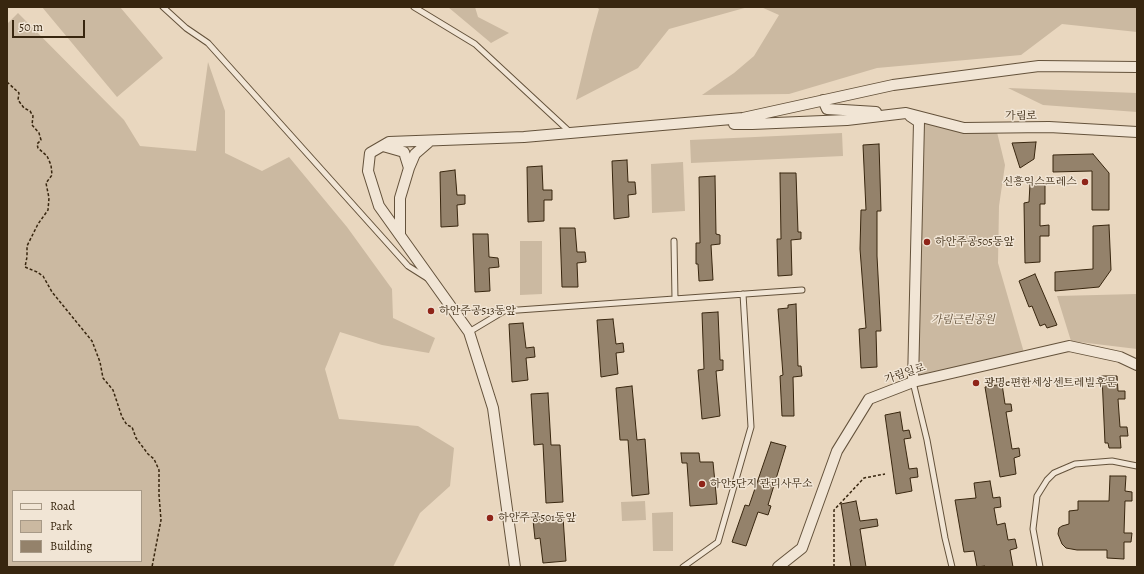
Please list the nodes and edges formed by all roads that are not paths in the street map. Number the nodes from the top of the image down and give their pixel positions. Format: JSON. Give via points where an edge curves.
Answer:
{"nodes":[{"id":1,"x":163,"y":7,"type":"edge"},
{"id":2,"x":414,"y":7,"type":"edge"},
{"id":3,"x":1137,"y":67,"type":"edge"},
{"id":4,"x":823,"y":100,"type":"junction"},
{"id":5,"x":906,"y":113,"type":"junction"},
{"id":6,"x":696,"y":122,"type":"junction"},
{"id":7,"x":1137,"y":132,"type":"edge"},
{"id":8,"x":571,"y":133,"type":"junction"},
{"id":9,"x":430,"y":142,"type":"junction"},
{"id":10,"x":382,"y":146,"type":"junction"},
{"id":11,"x":409,"y":168,"type":"junction"},
{"id":12,"x":400,"y":234,"type":"junction"},
{"id":13,"x":674,"y":241,"type":"dead end"},
{"id":14,"x":435,"y":283,"type":"junction"},
{"id":15,"x":802,"y":290,"type":"dead end"},
{"id":16,"x":743,"y":294,"type":"junction"},
{"id":17,"x":675,"y":299,"type":"junction"},
{"id":18,"x":469,"y":332,"type":"junction"},
{"id":19,"x":1137,"y":355,"type":"edge"},
{"id":20,"x":1120,"y":357,"type":"junction"},
{"id":21,"x":1137,"y":365,"type":"edge"},
{"id":22,"x":913,"y":382,"type":"junction"},
{"id":23,"x":1137,"y":466,"type":"edge"},
{"id":24,"x":515,"y":567,"type":"edge"},
{"id":25,"x":683,"y":567,"type":"edge"},
{"id":26,"x":778,"y":567,"type":"edge"},
{"id":27,"x":952,"y":567,"type":"edge"},
{"id":28,"x":1040,"y":567,"type":"edge"}],
"edges":[{"from":1,"to":14,"type":"lane","via":[[186,28],[208,43],[408,266]]},
{"from":2,"to":8,"type":"lane","via":[[475,44]]},
{"from":3,"to":4,"type":"street","via":[[1039,66],[893,85]]},
{"from":4,"to":5,"type":"street","via":[[827,109]]},
{"from":4,"to":6,"type":"street","via":[[743,118]]},
{"from":5,"to":6,"type":"street","via":[[847,120],[752,124]]},
{"from":5,"to":7,"type":"street","name":"가림로","via":[[964,128],[1050,127]]},
{"from":5,"to":22,"type":"street","via":[[919,122]]},
{"from":6,"to":8,"type":"street"},
{"from":8,"to":9,"type":"street"},
{"from":9,"to":10,"type":"street","via":[[389,142]]},
{"from":9,"to":11,"type":"street","via":[[415,154]]},
{"from":10,"to":11,"type":"street","via":[[404,152]]},
{"from":10,"to":12,"type":"street","via":[[370,152],[368,171],[379,206]]},
{"from":11,"to":12,"type":"street","via":[[400,198]]},
{"from":12,"to":14,"type":"street"},
{"from":13,"to":17,"type":"lane"},
{"from":14,"to":18,"type":"street"},
{"from":15,"to":16,"type":"lane"},
{"from":16,"to":17,"type":"lane"},
{"from":16,"to":25,"type":"lane","via":[[751,427],[718,542]]},
{"from":17,"to":18,"type":"lane","via":[[504,311]]},
{"from":18,"to":24,"type":"street","via":[[493,408]]},
{"from":19,"to":20,"type":"street"},
{"from":20,"to":21,"type":"street","name":"가림일로"},
{"from":20,"to":22,"type":"street","name":"가림일로","via":[[1069,346]]},
{"from":22,"to":26,"type":"street","name":"가림일로","via":[[869,399],[837,451],[802,548]]},
{"from":22,"to":27,"type":"lane"},
{"from":23,"to":28,"type":"lane","via":[[1112,461],[1075,464],[1054,473],[1047,480],[1037,496],[1033,529]]}]}
